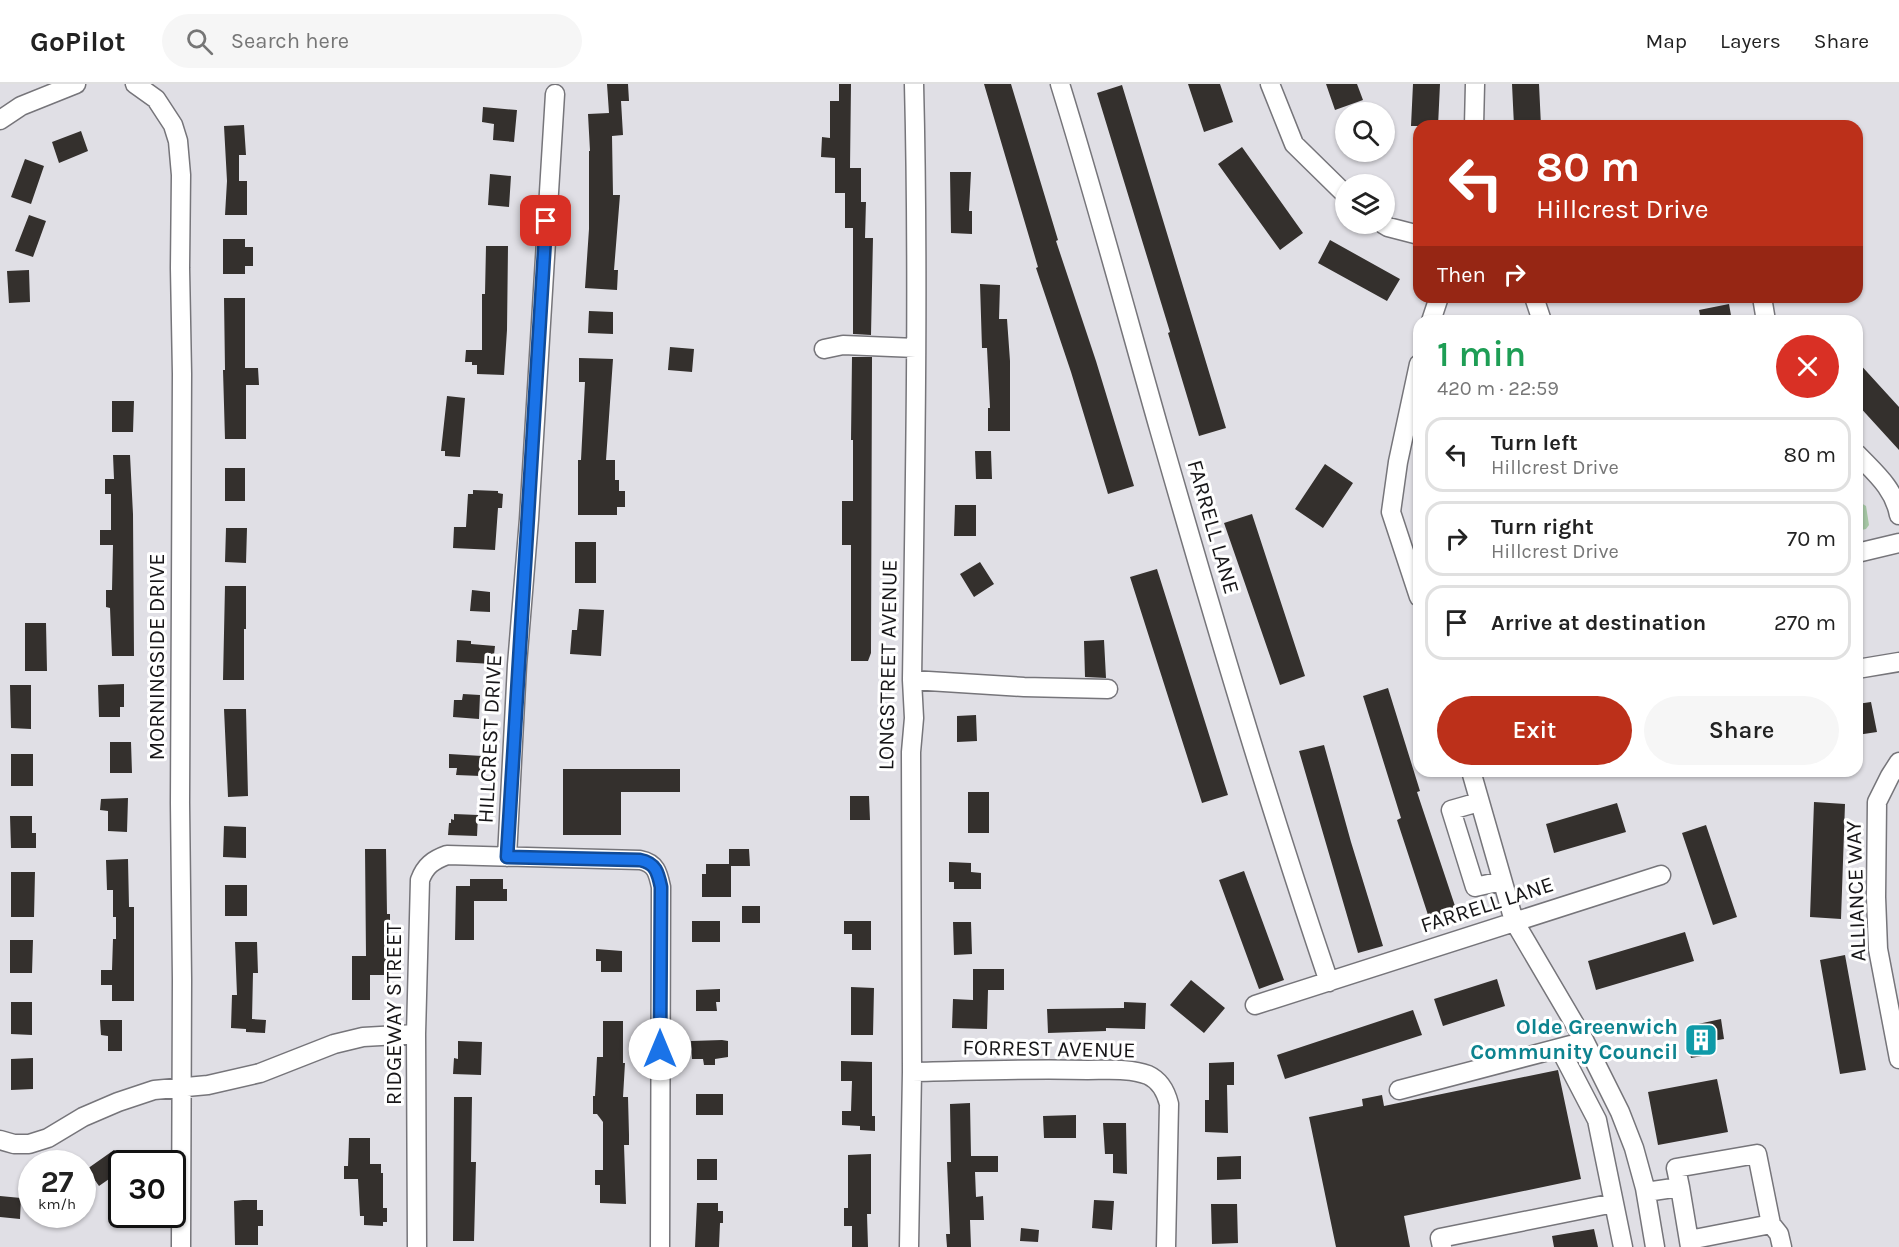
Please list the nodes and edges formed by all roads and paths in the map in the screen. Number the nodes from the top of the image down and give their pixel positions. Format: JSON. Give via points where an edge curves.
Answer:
{"nodes":[{"id":1,"x":76,"y":84,"type":"edge"},
{"id":2,"x":135,"y":84,"type":"edge"},
{"id":3,"x":914,"y":84,"type":"edge"},
{"id":4,"x":1060,"y":84,"type":"edge"},
{"id":5,"x":1270,"y":84,"type":"edge"},
{"id":6,"x":1475,"y":84,"type":"edge"},
{"id":7,"x":554,"y":87,"type":"edge"},
{"id":8,"x":0,"y":120,"type":"edge"},
{"id":9,"x":1474,"y":120,"type":"edge"},
{"id":10,"x":1335,"y":184,"type":"edge"},
{"id":11,"x":1395,"y":229,"type":"edge"},
{"id":12,"x":1413,"y":233,"type":"edge"},
{"id":13,"x":916,"y":348,"type":"junction"},
{"id":14,"x":824,"y":349,"type":"dead end"},
{"id":15,"x":1413,"y":392,"type":"edge"},
{"id":16,"x":1863,"y":460,"type":"edge"},
{"id":17,"x":1899,"y":515,"type":"edge"},
{"id":18,"x":1899,"y":543,"type":"edge"},
{"id":19,"x":1863,"y":552,"type":"edge"},
{"id":20,"x":1413,"y":579,"type":"edge"},
{"id":21,"x":1899,"y":662,"type":"edge"},
{"id":22,"x":1863,"y":668,"type":"edge"},
{"id":23,"x":912,"y":680,"type":"junction"},
{"id":24,"x":1108,"y":689,"type":"dead end"},
{"id":25,"x":1899,"y":762,"type":"edge"},
{"id":26,"x":1473,"y":777,"type":"edge"},
{"id":27,"x":1479,"y":802,"type":"junction"},
{"id":28,"x":507,"y":857,"type":"junction"},
{"id":29,"x":1661,"y":875,"type":"dead end"},
{"id":30,"x":1502,"y":881,"type":"junction"},
{"id":31,"x":1514,"y":921,"type":"junction"},
{"id":32,"x":1329,"y":982,"type":"junction"},
{"id":33,"x":1255,"y":1005,"type":"dead end"},
{"id":34,"x":416,"y":1034,"type":"junction"},
{"id":35,"x":1584,"y":1041,"type":"junction"},
{"id":36,"x":1560,"y":1049,"type":"junction"},
{"id":37,"x":1899,"y":1059,"type":"edge"},
{"id":38,"x":912,"y":1072,"type":"junction"},
{"id":39,"x":181,"y":1089,"type":"junction"},
{"id":40,"x":1399,"y":1090,"type":"dead end"},
{"id":41,"x":1620,"y":1112,"type":"junction"},
{"id":42,"x":1597,"y":1120,"type":"junction"},
{"id":43,"x":0,"y":1140,"type":"edge"},
{"id":44,"x":1680,"y":1187,"type":"junction"},
{"id":45,"x":1646,"y":1192,"type":"junction"},
{"id":46,"x":1614,"y":1203,"type":"junction"},
{"id":47,"x":1771,"y":1224,"type":"junction"},
{"id":48,"x":1689,"y":1244,"type":"edge"},
{"id":49,"x":181,"y":1247,"type":"edge"},
{"id":50,"x":417,"y":1247,"type":"edge"},
{"id":51,"x":660,"y":1247,"type":"edge"},
{"id":52,"x":909,"y":1247,"type":"edge"},
{"id":53,"x":1166,"y":1247,"type":"edge"},
{"id":54,"x":1442,"y":1247,"type":"edge"},
{"id":55,"x":1623,"y":1247,"type":"edge"},
{"id":56,"x":1655,"y":1247,"type":"edge"},
{"id":57,"x":1782,"y":1247,"type":"edge"}],
"edges":[{"from":1,"to":8,"type":"street","via":[[21,106]]},
{"from":2,"to":39,"type":"street","name":"MORNINGSIDE DRIVE","via":[[156,99],[173,125],[181,175]]},
{"from":3,"to":13,"type":"street","name":"LONGSTREET AVENUE"},
{"from":4,"to":32,"type":"street","name":"FARRELL LANE","via":[[1250,739]]},
{"from":5,"to":10,"type":"street","via":[[1294,144]]},
{"from":6,"to":9,"type":"street"},
{"from":7,"to":28,"type":"street","name":"HILLCREST DRIVE"},
{"from":11,"to":12,"type":"street"},
{"from":13,"to":14,"type":"street","via":[[843,345]]},
{"from":13,"to":23,"type":"street","name":"LONGSTREET AVENUE"},
{"from":15,"to":20,"type":"street","via":[[1391,512]]},
{"from":16,"to":17,"type":"street","via":[[1891,490]]},
{"from":18,"to":19,"type":"street"},
{"from":21,"to":22,"type":"street"},
{"from":23,"to":24,"type":"street"},
{"from":23,"to":38,"type":"street","name":"LONGSTREET AVENUE"},
{"from":25,"to":37,"type":"street","name":"ALLIANCE WAY","via":[[1877,802],[1876,897],[1878,949]]},
{"from":26,"to":27,"type":"street"},
{"from":27,"to":30,"type":"street"},
{"from":27,"to":30,"type":"street","via":[[1451,810],[1475,887]]},
{"from":28,"to":34,"type":"street","name":"RIDGEWAY STREET","via":[[447,855],[436,859],[422,875]]},
{"from":28,"to":51,"type":"street","via":[[640,860],[657,870],[661,887]]},
{"from":29,"to":31,"type":"street","name":"FARRELL LANE"},
{"from":30,"to":31,"type":"street"},
{"from":31,"to":32,"type":"street","name":"FARRELL LANE"},
{"from":31,"to":35,"type":"street"},
{"from":32,"to":33,"type":"street","name":"FARRELL LANE"},
{"from":34,"to":39,"type":"street","via":[[363,1037],[260,1073]]},
{"from":34,"to":50,"type":"street","name":"RIDGEWAY STREET"},
{"from":35,"to":36,"type":"street"},
{"from":35,"to":41,"type":"street"},
{"from":36,"to":40,"type":"street"},
{"from":36,"to":42,"type":"street"},
{"from":38,"to":52,"type":"street","name":"LONGSTREET AVENUE"},
{"from":38,"to":53,"type":"street","name":"FORREST AVENUE","via":[[1048,1069],[1125,1071],[1153,1078],[1161,1085],[1169,1104]]},
{"from":39,"to":43,"type":"street","via":[[154,1090],[118,1102],[29,1144]]},
{"from":39,"to":49,"type":"street","name":"MORNINGSIDE DRIVE"},
{"from":41,"to":42,"type":"street"},
{"from":41,"to":45,"type":"street"},
{"from":42,"to":46,"type":"street"},
{"from":44,"to":45,"type":"street"},
{"from":44,"to":47,"type":"street","via":[[1676,1168],[1757,1154]]},
{"from":44,"to":48,"type":"street"},
{"from":45,"to":56,"type":"street"},
{"from":46,"to":54,"type":"street","via":[[1440,1238]]},
{"from":46,"to":55,"type":"street"},
{"from":47,"to":48,"type":"street"},
{"from":47,"to":57,"type":"street"}]}
